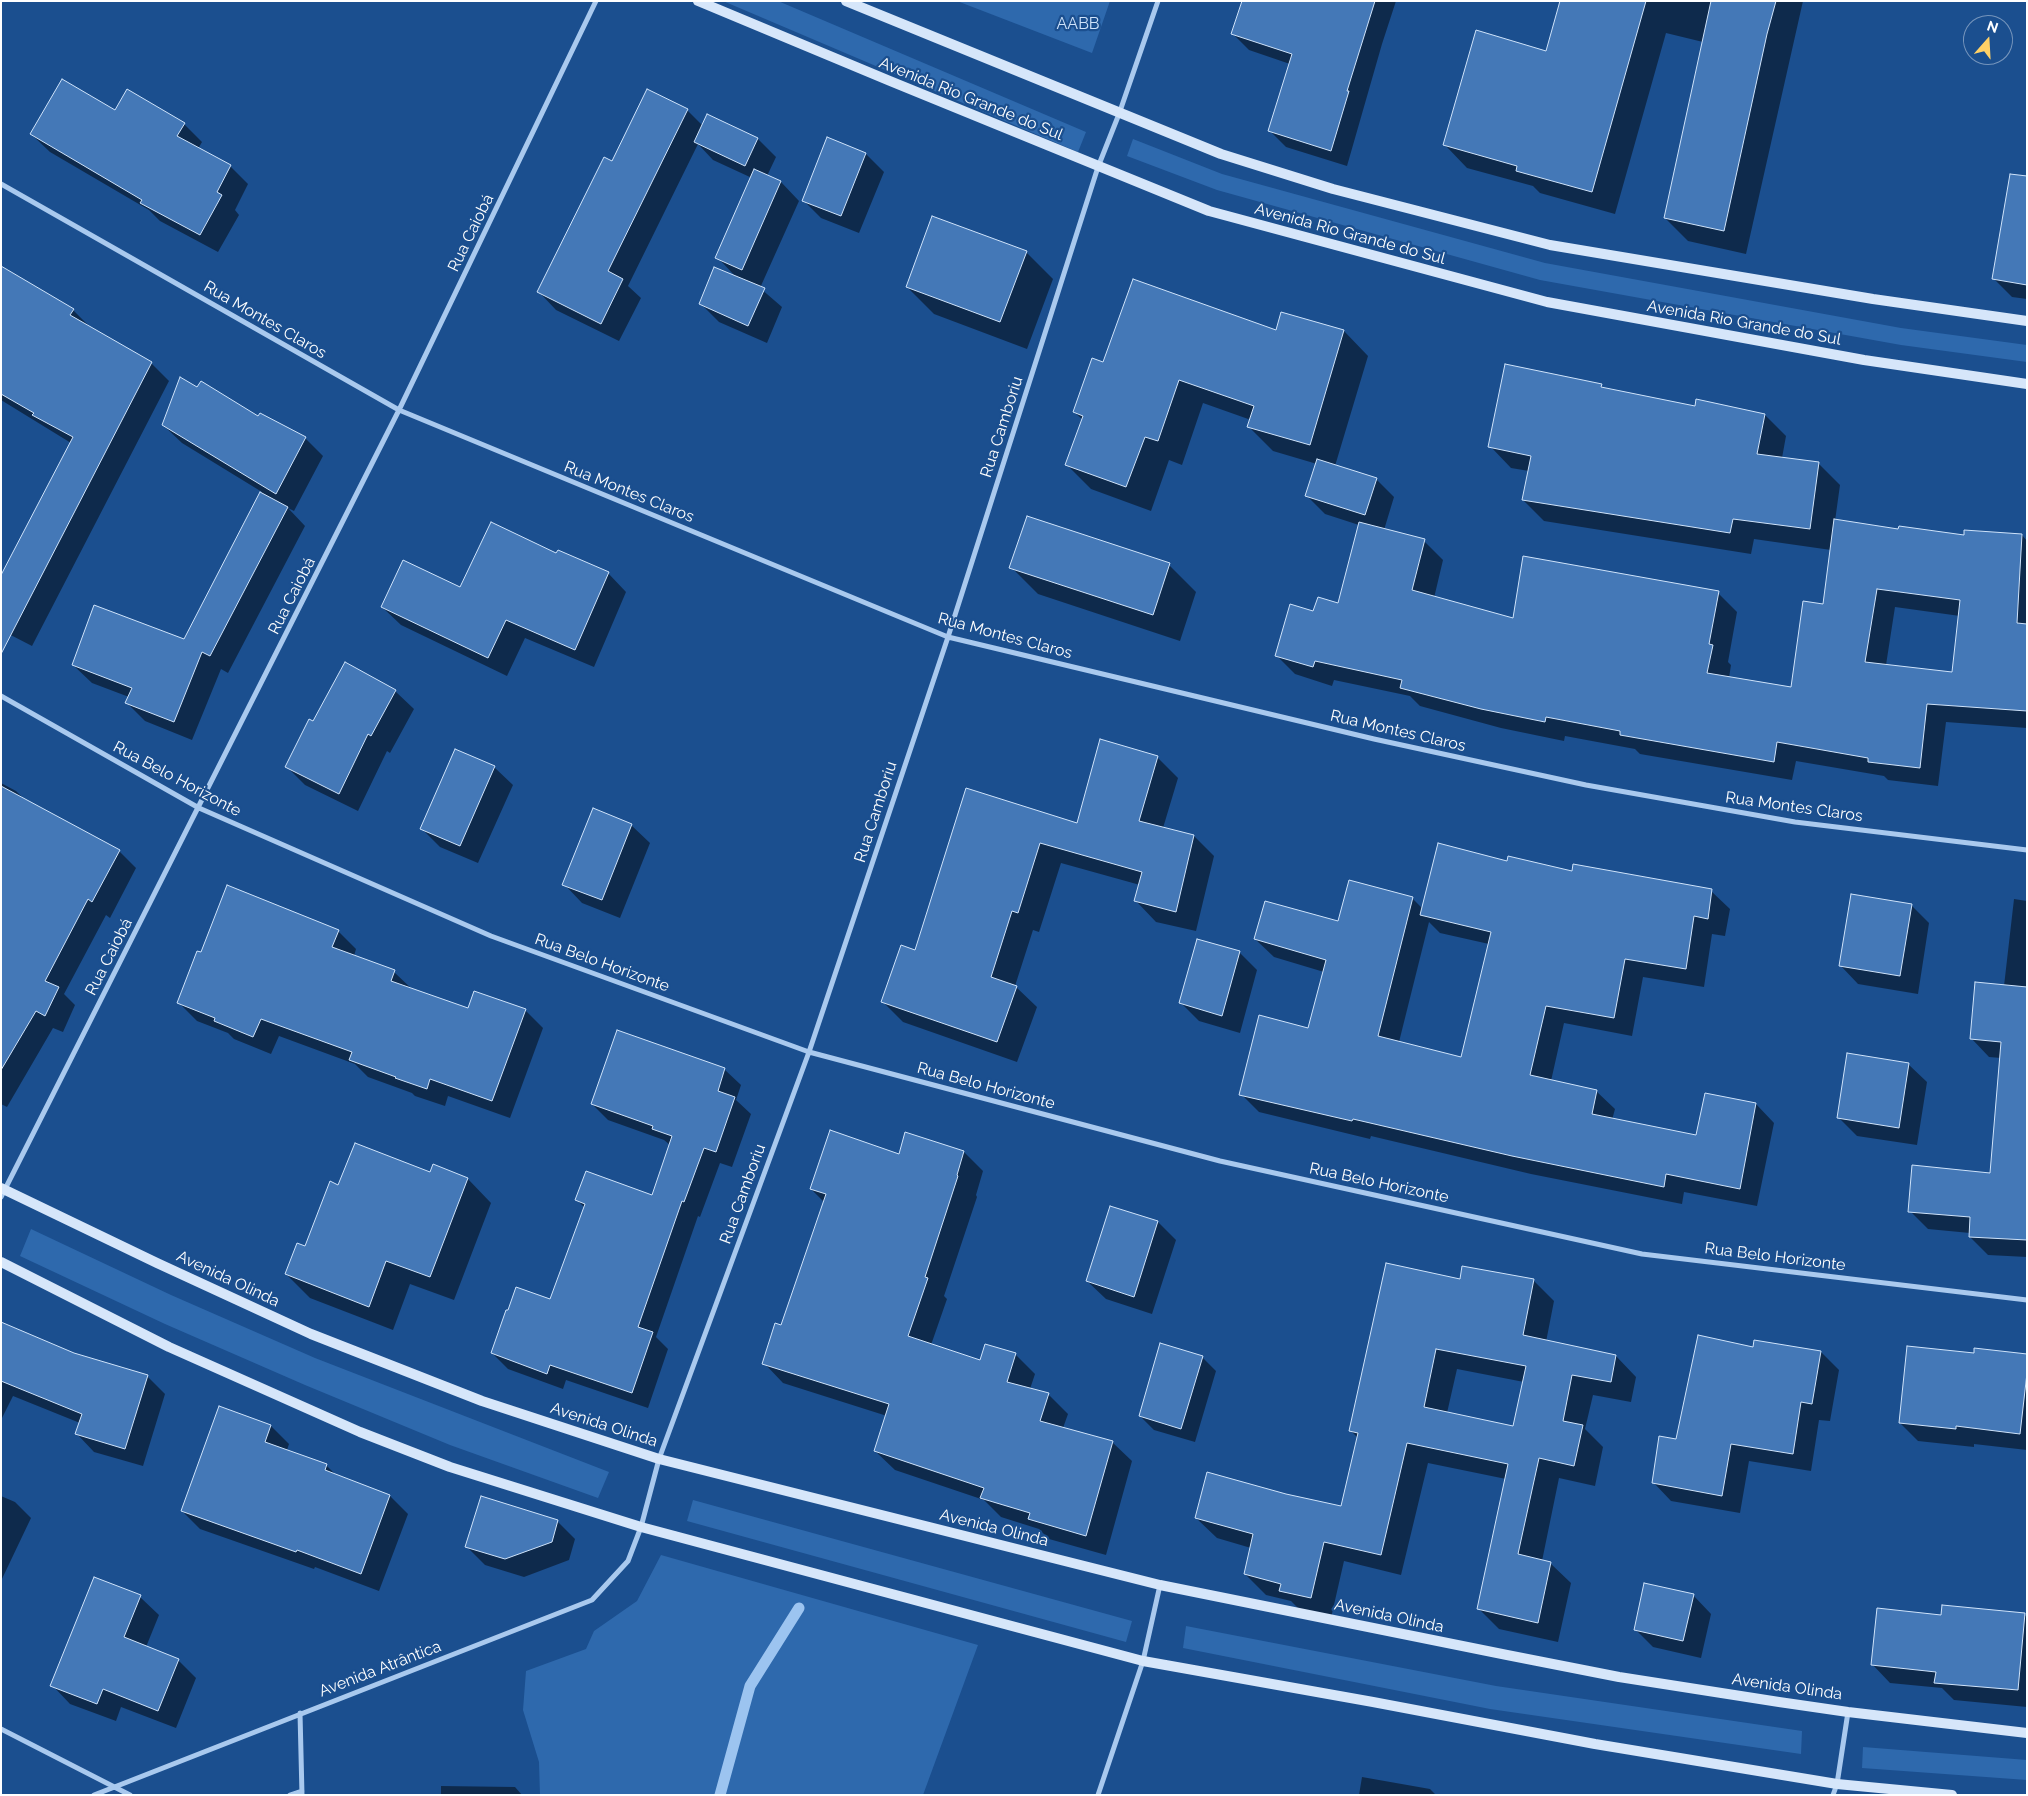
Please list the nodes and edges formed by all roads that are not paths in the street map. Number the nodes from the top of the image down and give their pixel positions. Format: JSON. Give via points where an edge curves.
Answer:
{"nodes":[{"id":1,"x":596,"y":1,"type":"edge"},
{"id":2,"x":698,"y":1,"type":"edge"},
{"id":3,"x":846,"y":1,"type":"edge"},
{"id":4,"x":1158,"y":1,"type":"edge"},
{"id":5,"x":1119,"y":114,"type":"junction"},
{"id":6,"x":1098,"y":167,"type":"junction"},
{"id":7,"x":1,"y":184,"type":"edge"},
{"id":8,"x":2027,"y":321,"type":"edge"},
{"id":9,"x":2027,"y":384,"type":"edge"},
{"id":10,"x":399,"y":410,"type":"junction"},
{"id":11,"x":948,"y":637,"type":"junction"},
{"id":12,"x":1,"y":696,"type":"edge"},
{"id":13,"x":199,"y":808,"type":"junction"},
{"id":14,"x":2027,"y":850,"type":"edge"},
{"id":15,"x":809,"y":1052,"type":"junction"},
{"id":16,"x":2,"y":1192,"type":"edge"},
{"id":17,"x":1,"y":1262,"type":"edge"},
{"id":18,"x":2027,"y":1300,"type":"edge"},
{"id":19,"x":659,"y":1459,"type":"junction"},
{"id":20,"x":641,"y":1527,"type":"junction"},
{"id":21,"x":1160,"y":1584,"type":"junction"},
{"id":22,"x":1143,"y":1661,"type":"junction"},
{"id":23,"x":1848,"y":1712,"type":"junction"},
{"id":24,"x":300,"y":1713,"type":"junction"},
{"id":25,"x":1,"y":1729,"type":"edge"},
{"id":26,"x":2027,"y":1732,"type":"edge"},
{"id":27,"x":1837,"y":1784,"type":"junction"},
{"id":28,"x":115,"y":1786,"type":"junction"},
{"id":29,"x":302,"y":1793,"type":"edge"},
{"id":30,"x":94,"y":1795,"type":"edge"},
{"id":31,"x":130,"y":1795,"type":"edge"},
{"id":32,"x":290,"y":1795,"type":"edge"},
{"id":33,"x":1098,"y":1795,"type":"edge"},
{"id":34,"x":1833,"y":1795,"type":"edge"},
{"id":35,"x":1952,"y":1795,"type":"edge"}],
"edges":[{"from":1,"to":10,"type":"street","name":"Rua Caiobá"},
{"from":2,"to":6,"type":"street","name":"Avenida Rio Grande do Sul"},
{"from":3,"to":5,"type":"street"},
{"from":4,"to":5,"type":"street"},
{"from":5,"to":6,"type":"street","name":"Rua Camboriu"},
{"from":5,"to":8,"type":"street","via":[[1230,157],[1333,188],[1550,245],[1873,299]]},
{"from":6,"to":9,"type":"street","name":"Avenida Rio Grande do Sul","via":[[1209,211],[1547,302],[1864,360]]},
{"from":6,"to":11,"type":"street","name":"Rua Camboriu"},
{"from":7,"to":10,"type":"street","name":"Rua Montes Claros"},
{"from":10,"to":11,"type":"street","name":"Rua Montes Claros"},
{"from":10,"to":13,"type":"street","name":"Rua Caiobá"},
{"from":11,"to":14,"type":"street","name":"Rua Montes Claros","via":[[1374,740],[1586,786],[1795,822]]},
{"from":11,"to":15,"type":"street","name":"Rua Camboriu"},
{"from":12,"to":13,"type":"street","name":"Rua Belo Horizonte"},
{"from":13,"to":15,"type":"street","name":"Rua Belo Horizonte","via":[[491,936]]},
{"from":13,"to":16,"type":"street","name":"Rua Caiobá"},
{"from":15,"to":18,"type":"street","name":"Rua Belo Horizonte","via":[[1220,1161],[1642,1254]]},
{"from":15,"to":19,"type":"street","name":"Rua Camboriu"},
{"from":16,"to":19,"type":"street","name":"Avenida Olinda","via":[[312,1334],[482,1401]]},
{"from":17,"to":20,"type":"street","via":[[169,1347],[360,1432],[450,1467]]},
{"from":19,"to":20,"type":"street","name":"Rua Camboriu"},
{"from":19,"to":21,"type":"street","name":"Avenida Olinda"},
{"from":20,"to":22,"type":"street"},
{"from":20,"to":24,"type":"street","name":"Avenida Atrântica","via":[[628,1561],[592,1600]]},
{"from":21,"to":22,"type":"street"},
{"from":21,"to":23,"type":"street","name":"Avenida Olinda","via":[[1507,1656]]},
{"from":22,"to":27,"type":"street","via":[[1595,1744]]},
{"from":22,"to":33,"type":"street"},
{"from":23,"to":26,"type":"street","name":"Avenida Olinda"},
{"from":23,"to":27,"type":"street"},
{"from":24,"to":28,"type":"street","name":"Avenida Atrântica"},
{"from":24,"to":29,"type":"street"},
{"from":25,"to":28,"type":"street"},
{"from":27,"to":34,"type":"street"},
{"from":27,"to":35,"type":"street"},
{"from":28,"to":30,"type":"street","name":"Avenida Atrântica"},
{"from":28,"to":31,"type":"street"},
{"from":29,"to":32,"type":"street"}]}
